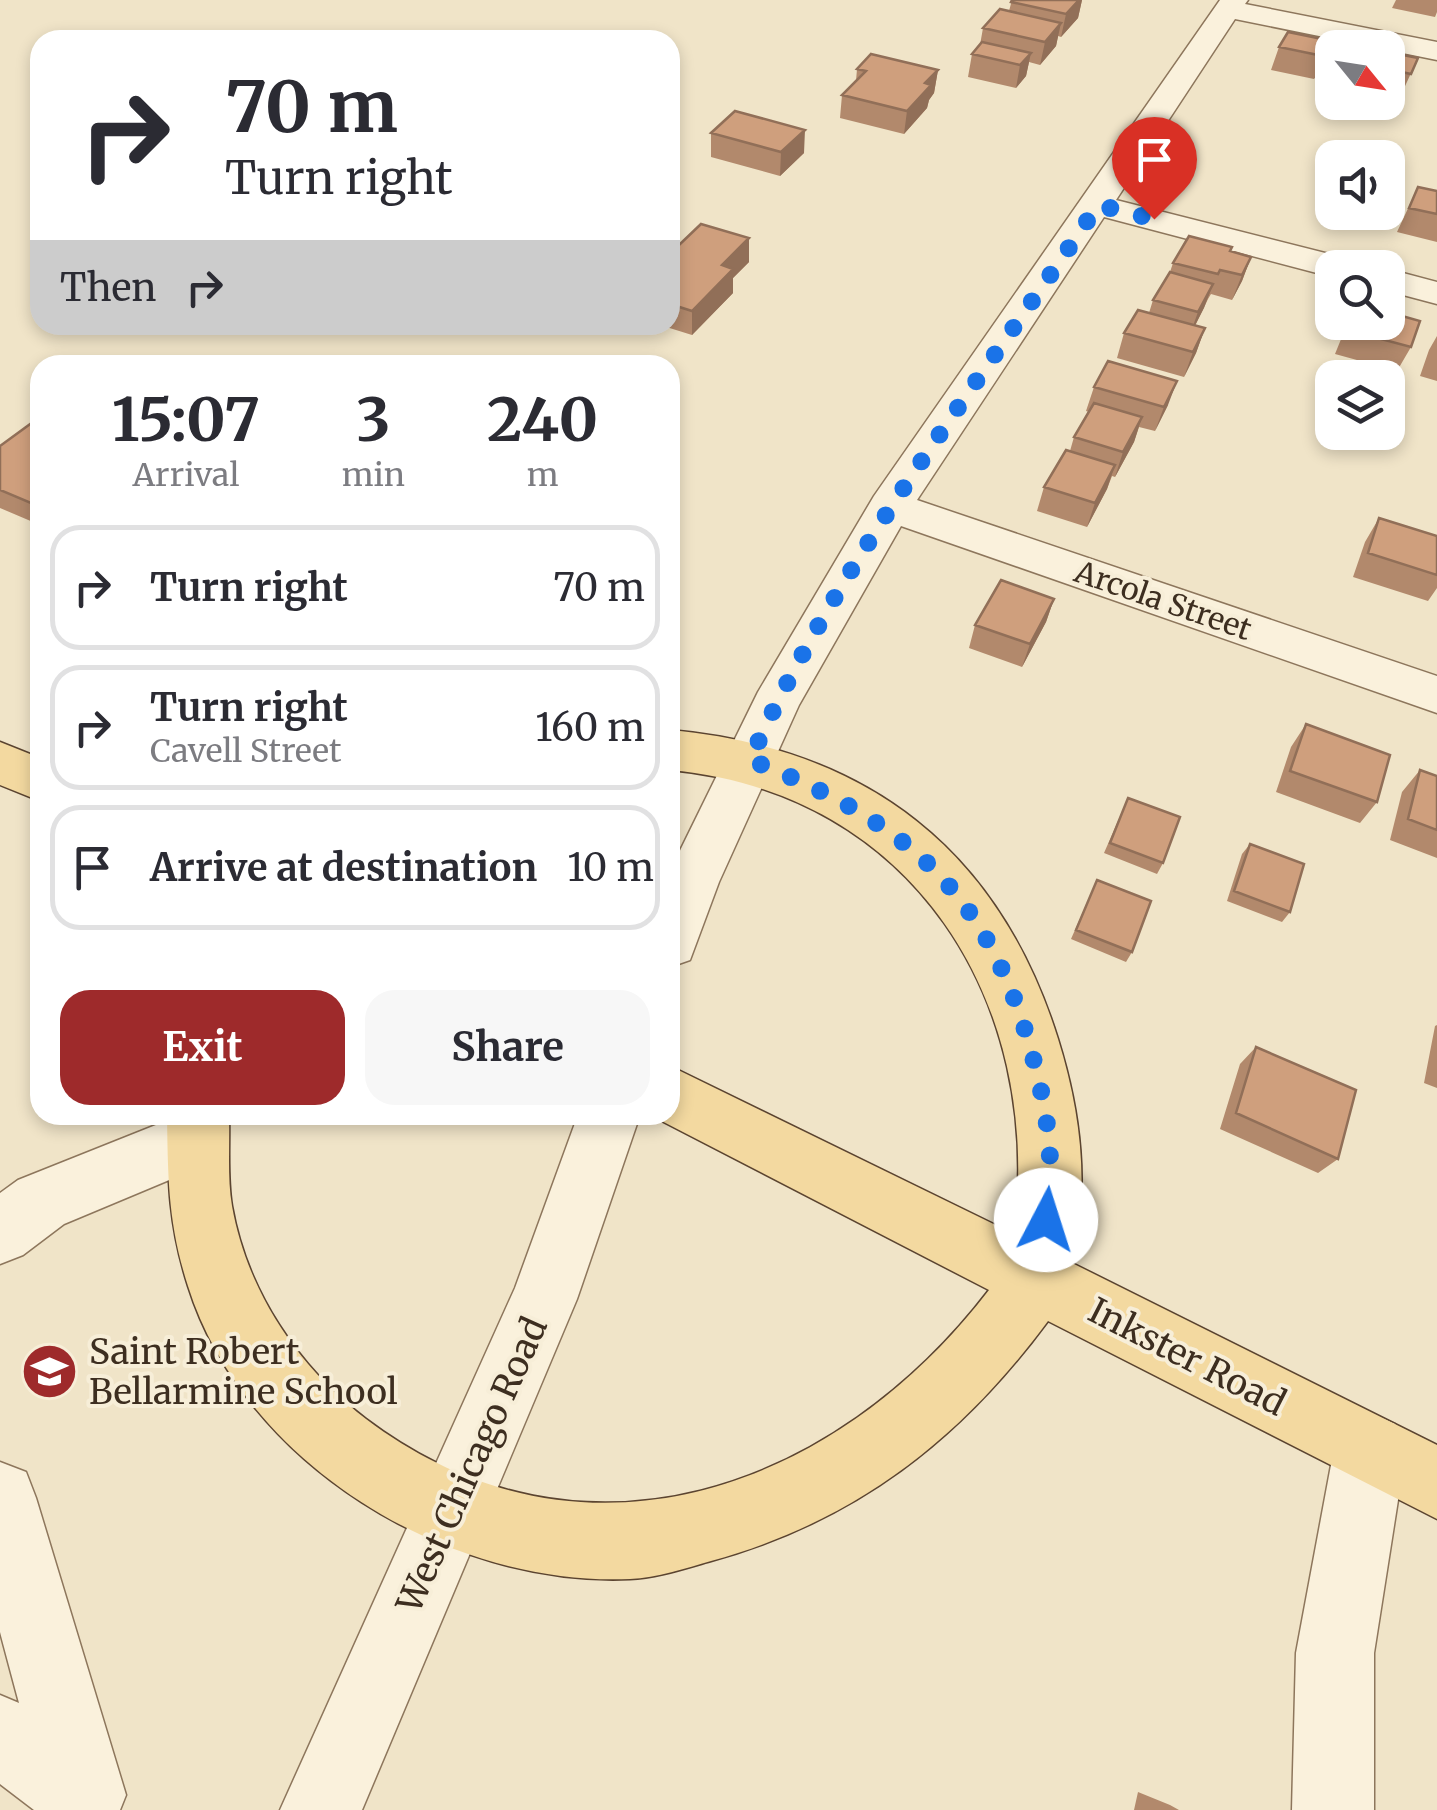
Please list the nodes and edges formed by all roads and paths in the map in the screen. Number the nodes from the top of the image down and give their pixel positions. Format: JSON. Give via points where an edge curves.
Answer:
{"nodes":[{"id":1,"x":1231,"y":4,"type":"edge"},
{"id":2,"x":1437,"y":51,"type":"edge"},
{"id":3,"x":1098,"y":205,"type":"junction"},
{"id":4,"x":1315,"y":261,"type":"edge"},
{"id":5,"x":1405,"y":284,"type":"edge"},
{"id":6,"x":1437,"y":292,"type":"edge"},
{"id":7,"x":889,"y":506,"type":"junction"},
{"id":8,"x":1437,"y":695,"type":"edge"},
{"id":9,"x":680,"y":751,"type":"edge"},
{"id":10,"x":750,"y":760,"type":"junction"},
{"id":11,"x":0,"y":762,"type":"edge"},
{"id":12,"x":30,"y":776,"type":"edge"},
{"id":13,"x":680,"y":915,"type":"edge"},
{"id":14,"x":680,"y":1099,"type":"edge"},
{"id":15,"x":605,"y":1125,"type":"edge"},
{"id":16,"x":197,"y":1127,"type":"edge"},
{"id":17,"x":0,"y":1232,"type":"edge"},
{"id":18,"x":1036,"y":1280,"type":"junction"},
{"id":19,"x":1370,"y":1449,"type":"junction"},
{"id":20,"x":1437,"y":1482,"type":"edge"},
{"id":21,"x":0,"y":1498,"type":"edge"},
{"id":22,"x":452,"y":1512,"type":"junction"},
{"id":23,"x":0,"y":1736,"type":"edge"},
{"id":24,"x":80,"y":1802,"type":"edge"},
{"id":25,"x":321,"y":1810,"type":"edge"},
{"id":26,"x":1334,"y":1810,"type":"edge"}],
"edges":[{"from":1,"to":2,"type":"street"},
{"from":1,"to":3,"type":"street"},
{"from":3,"to":4,"type":"street"},
{"from":3,"to":7,"type":"street"},
{"from":5,"to":6,"type":"street"},
{"from":7,"to":8,"type":"street","name":"Arcola Street"},
{"from":7,"to":10,"type":"street","via":[[774,705]]},
{"from":9,"to":10,"type":"main road"},
{"from":10,"to":13,"type":"street"},
{"from":10,"to":18,"type":"main road","via":[[820,788],[883,824],[935,870],[987,937],[1018,1003],[1047,1108],[1052,1190]]},
{"from":11,"to":12,"type":"main road"},
{"from":14,"to":18,"type":"main road","name":"Inkster Road"},
{"from":15,"to":22,"type":"street","name":"West Chicago Road","via":[[544,1299]]},
{"from":16,"to":17,"type":"street","via":[[42,1202]]},
{"from":16,"to":22,"type":"main road","via":[[201,1220],[225,1301],[249,1348],[280,1390],[351,1458]]},
{"from":18,"to":19,"type":"main road","name":"Inkster Road"},
{"from":18,"to":22,"type":"main road","via":[[990,1345],[929,1408],[855,1462],[770,1505],[632,1542],[546,1537]]},
{"from":19,"to":20,"type":"main road","name":"Inkster Road"},
{"from":19,"to":26,"type":"street","via":[[1335,1653]]},
{"from":21,"to":24,"type":"street"},
{"from":22,"to":25,"type":"street","name":"West Chicago Road"},
{"from":23,"to":24,"type":"street"}]}
